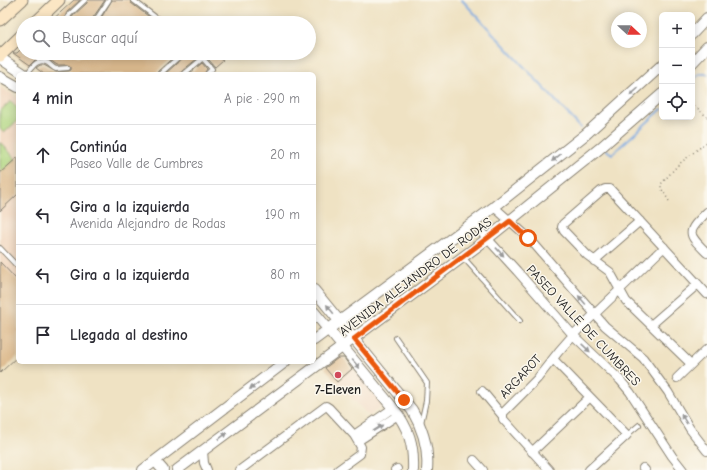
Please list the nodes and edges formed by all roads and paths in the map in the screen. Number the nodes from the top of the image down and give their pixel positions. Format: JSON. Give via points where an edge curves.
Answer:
{"nodes":[{"id":1,"x":22,"y":0,"type":"edge"},
{"id":2,"x":59,"y":0,"type":"edge"},
{"id":3,"x":85,"y":0,"type":"edge"},
{"id":4,"x":109,"y":0,"type":"edge"},
{"id":5,"x":133,"y":0,"type":"edge"},
{"id":6,"x":42,"y":16,"type":"edge"},
{"id":7,"x":69,"y":16,"type":"edge"},
{"id":8,"x":99,"y":16,"type":"edge"},
{"id":9,"x":154,"y":16,"type":"edge"},
{"id":10,"x":707,"y":18,"type":"edge"},
{"id":11,"x":0,"y":20,"type":"edge"},
{"id":12,"x":695,"y":31,"type":"edge"},
{"id":13,"x":16,"y":43,"type":"edge"},
{"id":14,"x":707,"y":46,"type":"edge"},
{"id":15,"x":0,"y":57,"type":"edge"},
{"id":16,"x":175,"y":60,"type":"edge"},
{"id":17,"x":201,"y":60,"type":"edge"},
{"id":18,"x":205,"y":60,"type":"edge"},
{"id":19,"x":695,"y":60,"type":"edge"},
{"id":20,"x":68,"y":68,"type":"dead end"},
{"id":21,"x":659,"y":68,"type":"edge"},
{"id":22,"x":21,"y":72,"type":"edge"},
{"id":23,"x":29,"y":72,"type":"edge"},
{"id":24,"x":162,"y":72,"type":"edge"},
{"id":25,"x":186,"y":72,"type":"edge"},
{"id":26,"x":209,"y":72,"type":"edge"},
{"id":27,"x":0,"y":77,"type":"edge"},
{"id":28,"x":16,"y":86,"type":"edge"},
{"id":29,"x":659,"y":97,"type":"edge"},
{"id":30,"x":695,"y":106,"type":"edge"},
{"id":31,"x":707,"y":117,"type":"edge"},
{"id":32,"x":707,"y":142,"type":"edge"},
{"id":33,"x":670,"y":201,"type":"dead end"},
{"id":34,"x":494,"y":207,"type":"junction"},
{"id":35,"x":707,"y":212,"type":"edge"},
{"id":36,"x":510,"y":221,"type":"junction"},
{"id":37,"x":640,"y":221,"type":"junction"},
{"id":38,"x":473,"y":223,"type":"junction"},
{"id":39,"x":487,"y":238,"type":"junction"},
{"id":40,"x":664,"y":247,"type":"junction"},
{"id":41,"x":0,"y":248,"type":"edge"},
{"id":42,"x":707,"y":253,"type":"edge"},
{"id":43,"x":463,"y":257,"type":"junction"},
{"id":44,"x":594,"y":261,"type":"junction"},
{"id":45,"x":16,"y":265,"type":"edge"},
{"id":46,"x":698,"y":284,"type":"junction"},
{"id":47,"x":619,"y":290,"type":"junction"},
{"id":48,"x":316,"y":292,"type":"edge"},
{"id":49,"x":707,"y":294,"type":"edge"},
{"id":50,"x":594,"y":314,"type":"junction"},
{"id":51,"x":316,"y":315,"type":"edge"},
{"id":52,"x":340,"y":321,"type":"junction"},
{"id":53,"x":520,"y":321,"type":"dead end"},
{"id":54,"x":651,"y":325,"type":"junction"},
{"id":55,"x":328,"y":330,"type":"junction"},
{"id":56,"x":573,"y":336,"type":"junction"},
{"id":57,"x":396,"y":338,"type":"dead end"},
{"id":58,"x":316,"y":339,"type":"edge"},
{"id":59,"x":354,"y":339,"type":"junction"},
{"id":60,"x":343,"y":347,"type":"junction"},
{"id":61,"x":707,"y":350,"type":"edge"},
{"id":62,"x":553,"y":358,"type":"junction"},
{"id":63,"x":282,"y":364,"type":"edge"},
{"id":64,"x":691,"y":364,"type":"junction"},
{"id":65,"x":677,"y":378,"type":"dead end"},
{"id":66,"x":482,"y":391,"type":"dead end"},
{"id":67,"x":590,"y":397,"type":"junction"},
{"id":68,"x":396,"y":411,"type":"junction"},
{"id":69,"x":502,"y":415,"type":"junction"},
{"id":70,"x":420,"y":425,"type":"junction"},
{"id":71,"x":639,"y":425,"type":"dead end"},
{"id":72,"x":626,"y":435,"type":"junction"},
{"id":73,"x":356,"y":438,"type":"junction"},
{"id":74,"x":203,"y":451,"type":"junction"},
{"id":75,"x":707,"y":451,"type":"edge"},
{"id":76,"x":532,"y":452,"type":"junction"},
{"id":77,"x":156,"y":461,"type":"junction"},
{"id":78,"x":413,"y":466,"type":"edge"},
{"id":79,"x":427,"y":466,"type":"edge"},
{"id":80,"x":143,"y":470,"type":"edge"},
{"id":81,"x":163,"y":470,"type":"edge"},
{"id":82,"x":178,"y":470,"type":"edge"},
{"id":83,"x":207,"y":470,"type":"edge"},
{"id":84,"x":240,"y":470,"type":"edge"},
{"id":85,"x":338,"y":470,"type":"edge"},
{"id":86,"x":549,"y":470,"type":"edge"},
{"id":87,"x":589,"y":470,"type":"edge"},
{"id":88,"x":683,"y":470,"type":"edge"}],
"edges":[{"from":1,"to":11,"type":"main road"},
{"from":2,"to":6,"type":"main road"},
{"from":3,"to":7,"type":"lane"},
{"from":4,"to":8,"type":"lane"},
{"from":5,"to":9,"type":"lane"},
{"from":10,"to":12,"type":"street"},
{"from":13,"to":15,"type":"main road"},
{"from":14,"to":19,"type":"street"},
{"from":15,"to":22,"type":"street"},
{"from":16,"to":24,"type":"lane"},
{"from":17,"to":25,"type":"lane"},
{"from":18,"to":26,"type":"lane","via":[[212,68]]},
{"from":20,"to":23,"type":"lane","via":[[56,70],[41,61]]},
{"from":21,"to":34,"type":"street","name":"AVENIDA ALEJANDRO DE RODAS","one_way":true,"via":[[586,134]]},
{"from":27,"to":28,"type":"street"},
{"from":29,"to":36,"type":"street","name":"AVENIDA ALEJANDRO DE RODAS"},
{"from":30,"to":31,"type":"path"},
{"from":32,"to":33,"type":"path","via":[[679,164],[661,184]]},
{"from":34,"to":36,"type":"street","name":"PASEO VALLE DE CUMBRES"},
{"from":34,"to":38,"type":"street","name":"AVENIDA ALEJANDRO DE RODAS"},
{"from":35,"to":42,"type":"street","via":[[693,226],[691,232],[692,238]]},
{"from":36,"to":39,"type":"street","name":"AVENIDA ALEJANDRO DE RODAS"},
{"from":50,"to":36,"type":"street","name":"PASEO VALLE DE CUMBRES","one_way":true,"via":[[534,244]]},
{"from":37,"to":40,"type":"street"},
{"from":37,"to":44,"type":"street"},
{"from":37,"to":44,"type":"street","via":[[608,188],[564,222],[564,231]]},
{"from":38,"to":39,"type":"street","name":"PASEO VALLE DE CUMBRES"},
{"from":38,"to":52,"type":"street","name":"AVENIDA ALEJANDRO DE RODAS"},
{"from":39,"to":43,"type":"street","name":"AVENIDA ALEJANDRO DE RODAS"},
{"from":39,"to":56,"type":"street","name":"PASEO VALLE DE CUMBRES","one_way":true},
{"from":40,"to":46,"type":"street"},
{"from":40,"to":47,"type":"street","name":"ARGAROT"},
{"from":41,"to":45,"type":"lane"},
{"from":43,"to":53,"type":"lane"},
{"from":43,"to":59,"type":"street","name":"AVENIDA ALEJANDRO DE RODAS"},
{"from":44,"to":47,"type":"street","via":[[610,272]]},
{"from":46,"to":49,"type":"street"},
{"from":46,"to":54,"type":"street"},
{"from":47,"to":50,"type":"street","name":"ARGAROT"},
{"from":47,"to":54,"type":"street","via":[[626,301]]},
{"from":52,"to":48,"type":"street","one_way":true},
{"from":50,"to":56,"type":"street","name":"ARGAROT"},
{"from":75,"to":50,"type":"street","name":"PASEO VALLE DE CUMBRES","one_way":true,"via":[[650,366]]},
{"from":51,"to":55,"type":"street"},
{"from":52,"to":55,"type":"street","name":"AVENIDA ALEJANDRO DE RODAS"},
{"from":52,"to":59,"type":"street"},
{"from":54,"to":64,"type":"street"},
{"from":55,"to":58,"type":"street","name":"AVENIDA ALEJANDRO DE RODAS"},
{"from":55,"to":60,"type":"street"},
{"from":56,"to":62,"type":"street","name":"ARGAROT"},
{"from":56,"to":88,"type":"street","name":"PASEO VALLE DE CUMBRES","one_way":true,"via":[[630,392]]},
{"from":57,"to":70,"type":"lane","via":[[427,384]]},
{"from":59,"to":60,"type":"street","name":"AVENIDA ALEJANDRO DE RODAS"},
{"from":59,"to":70,"type":"street","via":[[412,410]]},
{"from":60,"to":68,"type":"street","one_way":true},
{"from":74,"to":60,"type":"street","name":"AVENIDA ALEJANDRO DE RODAS","one_way":true},
{"from":61,"to":64,"type":"street"},
{"from":62,"to":67,"type":"street"},
{"from":62,"to":69,"type":"street","name":"ARGAROT","via":[[537,379],[504,410]]},
{"from":63,"to":77,"type":"street","one_way":true},
{"from":64,"to":65,"type":"street"},
{"from":66,"to":69,"type":"street"},
{"from":67,"to":72,"type":"street"},
{"from":67,"to":76,"type":"street"},
{"from":68,"to":73,"type":"street"},
{"from":68,"to":78,"type":"street","via":[[409,432]]},
{"from":69,"to":76,"type":"street","name":"ARGAROT"},
{"from":70,"to":79,"type":"street","via":[[426,443]]},
{"from":71,"to":72,"type":"lane"},
{"from":72,"to":87,"type":"street"},
{"from":73,"to":84,"type":"street","via":[[326,406]]},
{"from":73,"to":85,"type":"street","via":[[361,447],[360,454]]},
{"from":74,"to":82,"type":"street","name":"AVENIDA ALEJANDRO DE RODAS"},
{"from":74,"to":83,"type":"street"},
{"from":76,"to":86,"type":"street","name":"ARGAROT"},
{"from":77,"to":80,"type":"street"},
{"from":77,"to":81,"type":"street"},
{"from":78,"to":79,"type":"street"}]}
